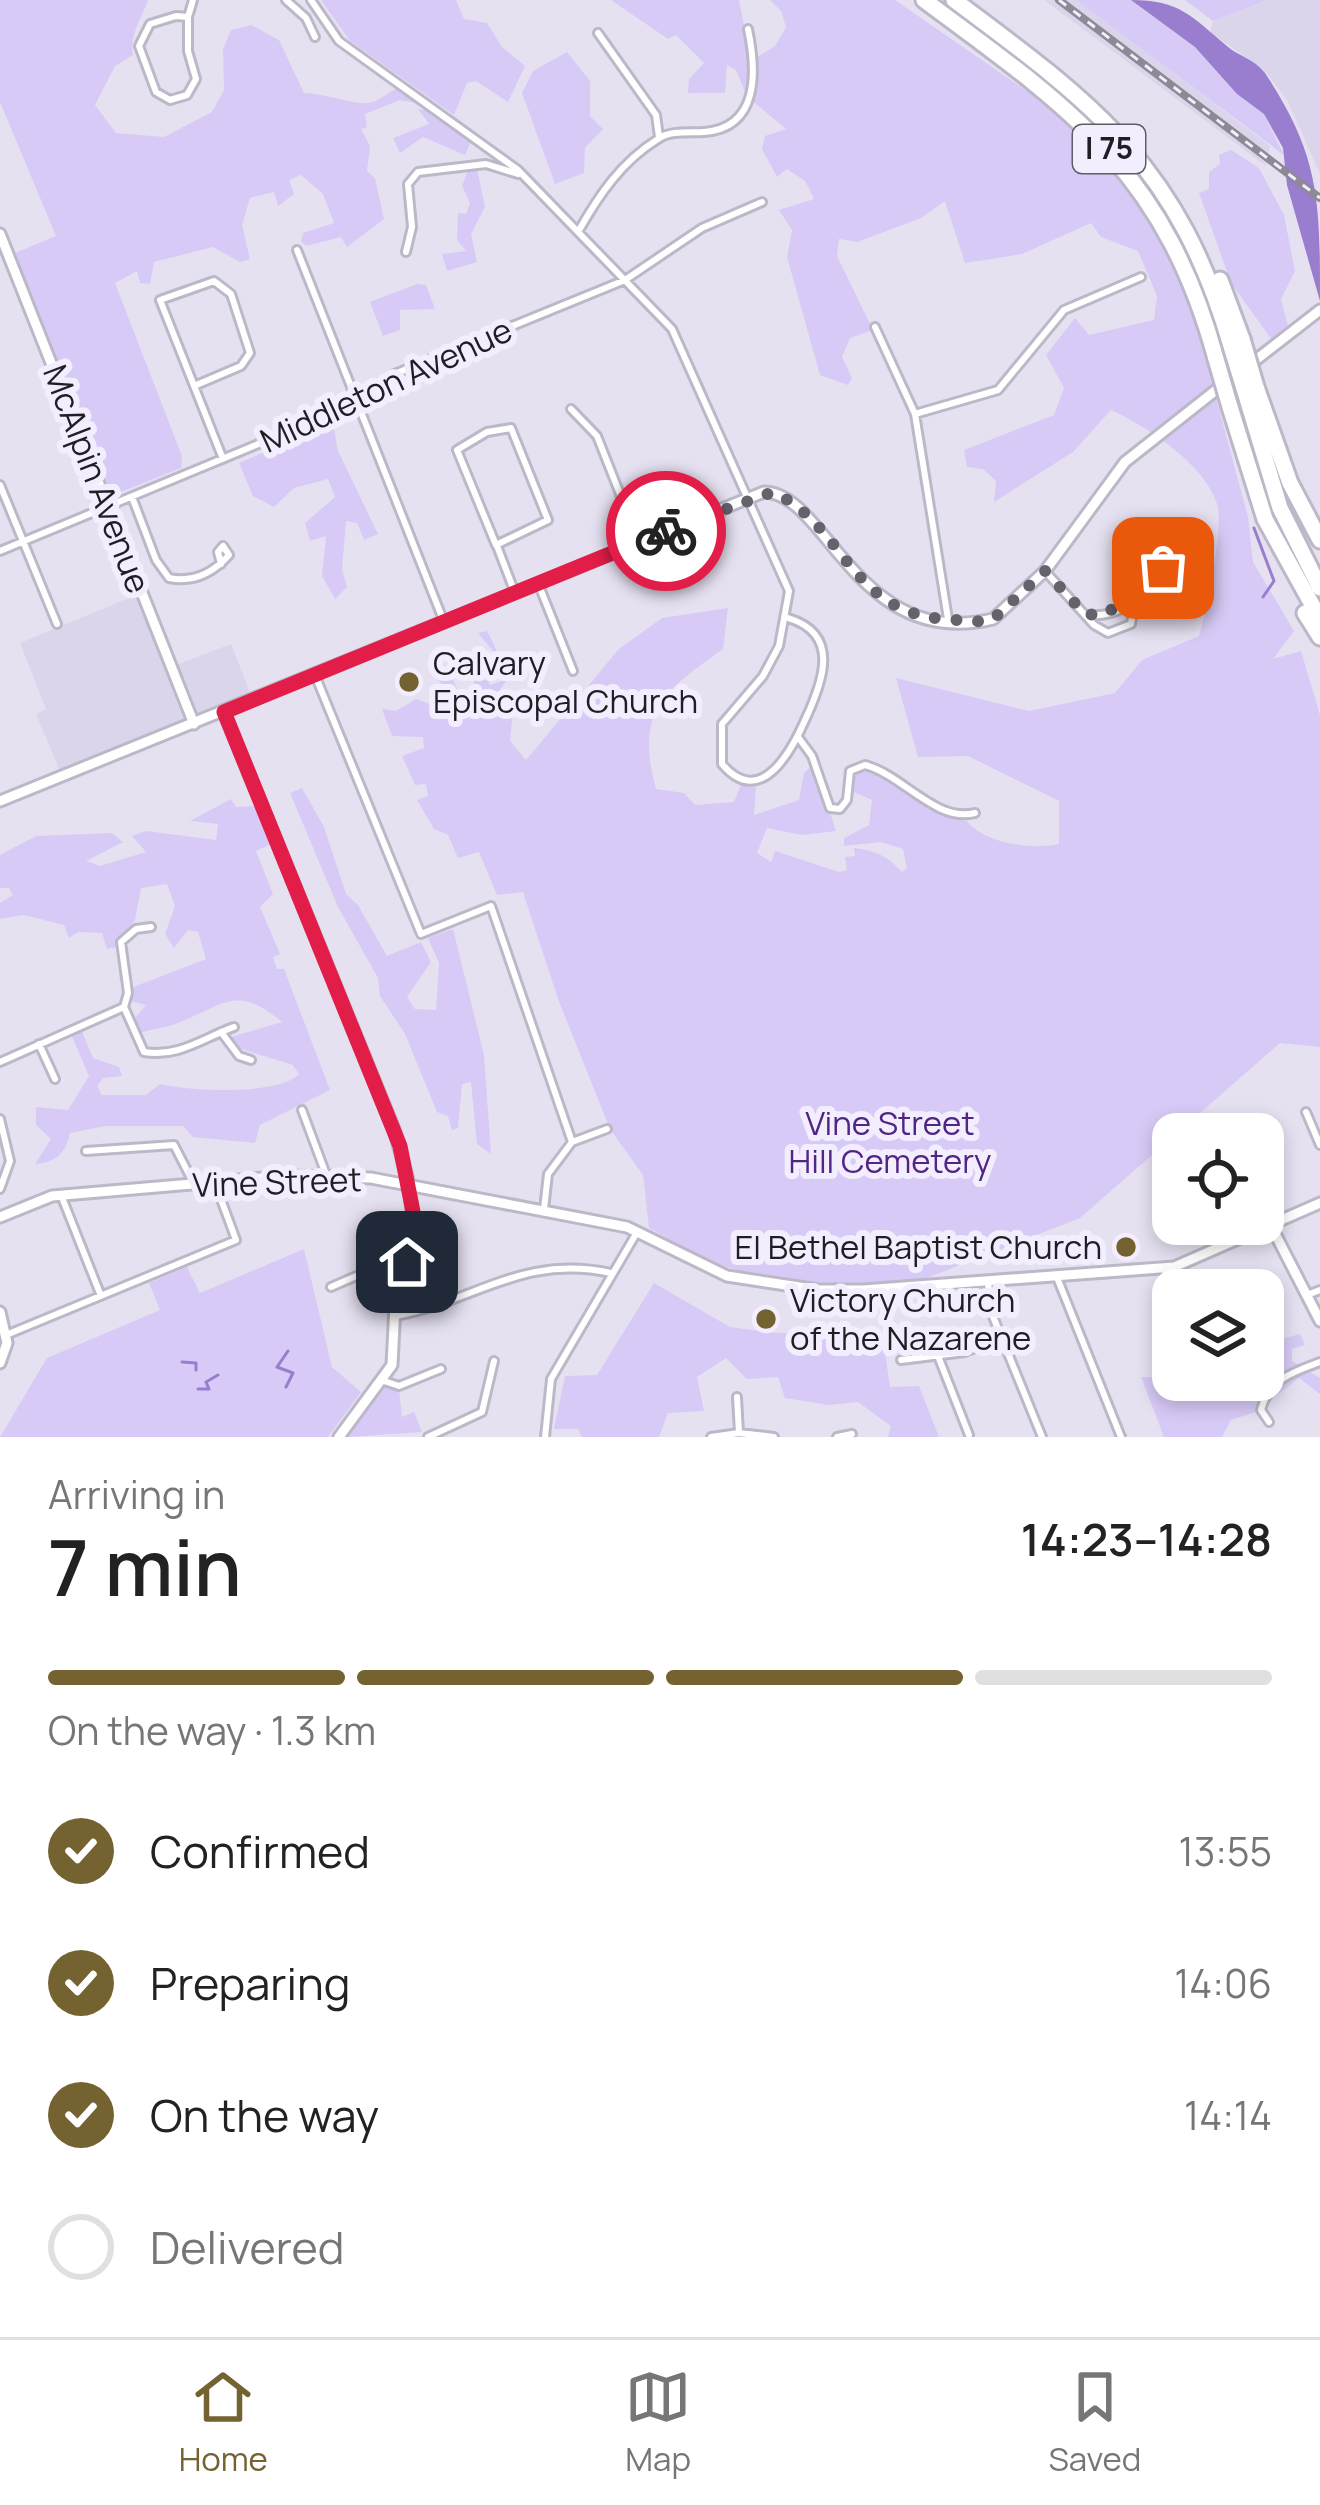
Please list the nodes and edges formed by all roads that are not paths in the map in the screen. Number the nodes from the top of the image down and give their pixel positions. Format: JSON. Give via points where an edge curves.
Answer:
{"nodes":[{"id":1,"x":193,"y":0,"type":"edge"},
{"id":2,"x":286,"y":0,"type":"edge"},
{"id":3,"x":311,"y":0,"type":"edge"},
{"id":4,"x":924,"y":0,"type":"edge"},
{"id":5,"x":954,"y":0,"type":"edge"},
{"id":6,"x":188,"y":17,"type":"junction"},
{"id":7,"x":748,"y":28,"type":"dead end"},
{"id":8,"x":598,"y":33,"type":"dead end"},
{"id":9,"x":315,"y":37,"type":"dead end"},
{"id":10,"x":659,"y":137,"type":"junction"},
{"id":11,"x":523,"y":176,"type":"junction"},
{"id":12,"x":762,"y":202,"type":"dead end"},
{"id":13,"x":578,"y":232,"type":"junction"},
{"id":14,"x":0,"y":234,"type":"edge"},
{"id":15,"x":297,"y":250,"type":"dead end"},
{"id":16,"x":406,"y":251,"type":"dead end"},
{"id":17,"x":1141,"y":277,"type":"dead end"},
{"id":18,"x":625,"y":280,"type":"junction"},
{"id":19,"x":1320,"y":311,"type":"edge"},
{"id":20,"x":875,"y":327,"type":"dead end"},
{"id":21,"x":194,"y":386,"type":"junction"},
{"id":22,"x":1251,"y":391,"type":"junction"},
{"id":23,"x":355,"y":397,"type":"junction"},
{"id":24,"x":571,"y":409,"type":"dead end"},
{"id":25,"x":915,"y":414,"type":"junction"},
{"id":26,"x":223,"y":460,"type":"junction"},
{"id":27,"x":0,"y":485,"type":"edge"},
{"id":28,"x":132,"y":497,"type":"junction"},
{"id":29,"x":749,"y":497,"type":"junction"},
{"id":30,"x":108,"y":507,"type":"junction"},
{"id":31,"x":1178,"y":527,"type":"dead end"},
{"id":32,"x":1320,"y":541,"type":"edge"},
{"id":33,"x":23,"y":542,"type":"junction"},
{"id":34,"x":639,"y":542,"type":"junction"},
{"id":35,"x":496,"y":545,"type":"junction"},
{"id":36,"x":0,"y":551,"type":"edge"},
{"id":37,"x":1283,"y":556,"type":"junction"},
{"id":38,"x":221,"y":564,"type":"dead end"},
{"id":39,"x":1045,"y":571,"type":"junction"},
{"id":40,"x":538,"y":584,"type":"junction"},
{"id":41,"x":1320,"y":588,"type":"edge"},
{"id":42,"x":515,"y":593,"type":"junction"},
{"id":43,"x":1136,"y":596,"type":"junction"},
{"id":44,"x":1090,"y":615,"type":"junction"},
{"id":45,"x":788,"y":618,"type":"junction"},
{"id":46,"x":948,"y":619,"type":"junction"},
{"id":47,"x":1320,"y":619,"type":"edge"},
{"id":48,"x":444,"y":622,"type":"junction"},
{"id":49,"x":56,"y":624,"type":"dead end"},
{"id":50,"x":1320,"y":637,"type":"edge"},
{"id":51,"x":573,"y":671,"type":"dead end"},
{"id":52,"x":315,"y":675,"type":"junction"},
{"id":53,"x":224,"y":712,"type":"junction"},
{"id":54,"x":194,"y":724,"type":"junction"},
{"id":55,"x":798,"y":736,"type":"junction"},
{"id":56,"x":0,"y":801,"type":"edge"},
{"id":57,"x":975,"y":813,"type":"dead end"},
{"id":58,"x":151,"y":927,"type":"dead end"},
{"id":59,"x":124,"y":1007,"type":"junction"},
{"id":60,"x":233,"y":1028,"type":"dead end"},
{"id":61,"x":221,"y":1032,"type":"junction"},
{"id":62,"x":39,"y":1044,"type":"junction"},
{"id":63,"x":251,"y":1060,"type":"dead end"},
{"id":64,"x":0,"y":1062,"type":"edge"},
{"id":65,"x":56,"y":1079,"type":"dead end"},
{"id":66,"x":302,"y":1110,"type":"dead end"},
{"id":67,"x":1306,"y":1112,"type":"dead end"},
{"id":68,"x":0,"y":1119,"type":"edge"},
{"id":69,"x":607,"y":1129,"type":"dead end"},
{"id":70,"x":572,"y":1142,"type":"junction"},
{"id":71,"x":1320,"y":1145,"type":"edge"},
{"id":72,"x":86,"y":1151,"type":"dead end"},
{"id":73,"x":327,"y":1177,"type":"junction"},
{"id":74,"x":215,"y":1183,"type":"junction"},
{"id":75,"x":194,"y":1184,"type":"junction"},
{"id":76,"x":409,"y":1184,"type":"junction"},
{"id":77,"x":0,"y":1189,"type":"edge"},
{"id":78,"x":61,"y":1195,"type":"junction"},
{"id":79,"x":1320,"y":1203,"type":"edge"},
{"id":80,"x":544,"y":1211,"type":"junction"},
{"id":81,"x":0,"y":1217,"type":"edge"},
{"id":82,"x":1284,"y":1218,"type":"edge"},
{"id":83,"x":638,"y":1231,"type":"junction"},
{"id":84,"x":1284,"y":1244,"type":"edge"},
{"id":85,"x":1226,"y":1245,"type":"edge"},
{"id":86,"x":411,"y":1253,"type":"junction"},
{"id":87,"x":1164,"y":1268,"type":"joint"},
{"id":88,"x":612,"y":1274,"type":"junction"},
{"id":89,"x":1056,"y":1275,"type":"junction"},
{"id":90,"x":988,"y":1279,"type":"junction"},
{"id":91,"x":331,"y":1287,"type":"dead end"},
{"id":92,"x":1320,"y":1290,"type":"edge"},
{"id":93,"x":1307,"y":1295,"type":"junction"},
{"id":94,"x":101,"y":1296,"type":"junction"},
{"id":95,"x":0,"y":1312,"type":"edge"},
{"id":96,"x":395,"y":1316,"type":"junction"},
{"id":97,"x":1320,"y":1321,"type":"edge"},
{"id":98,"x":6,"y":1335,"type":"junction"},
{"id":99,"x":1001,"y":1338,"type":"junction"},
{"id":100,"x":938,"y":1356,"type":"junction"},
{"id":101,"x":901,"y":1360,"type":"dead end"},
{"id":102,"x":494,"y":1361,"type":"dead end"},
{"id":103,"x":1320,"y":1362,"type":"edge"},
{"id":104,"x":0,"y":1363,"type":"edge"},
{"id":105,"x":441,"y":1369,"type":"dead end"},
{"id":106,"x":384,"y":1381,"type":"junction"},
{"id":107,"x":737,"y":1397,"type":"dead end"},
{"id":108,"x":1269,"y":1422,"type":"dead end"},
{"id":109,"x":739,"y":1432,"type":"junction"},
{"id":110,"x":852,"y":1434,"type":"dead end"},
{"id":111,"x":969,"y":1435,"type":"edge"},
{"id":112,"x":339,"y":1437,"type":"edge"},
{"id":113,"x":428,"y":1437,"type":"edge"},
{"id":114,"x":545,"y":1437,"type":"edge"},
{"id":115,"x":711,"y":1437,"type":"edge"},
{"id":116,"x":774,"y":1437,"type":"edge"},
{"id":117,"x":837,"y":1437,"type":"edge"},
{"id":118,"x":1042,"y":1437,"type":"edge"},
{"id":119,"x":1120,"y":1437,"type":"edge"}],
"edges":[{"from":1,"to":6,"type":"street"},
{"from":2,"to":9,"type":"street"},
{"from":3,"to":11,"type":"street","via":[[339,41]]},
{"from":4,"to":37,"type":"highway","number":"I 75","bridge":true,"via":[[1073,112],[1126,168],[1177,248]]},
{"from":5,"to":22,"type":"highway","number":"I 75","bridge":true,"via":[[1090,104],[1132,147],[1204,266]]},
{"from":6,"to":6,"type":"street","via":[[156,20],[140,39],[164,98],[184,97],[195,82]]},
{"from":7,"to":10,"type":"street","via":[[753,58],[736,126]]},
{"from":8,"to":10,"type":"street","via":[[656,115]]},
{"from":10,"to":13,"type":"street","via":[[609,181]]},
{"from":11,"to":13,"type":"street"},
{"from":11,"to":16,"type":"street","via":[[486,164],[418,172],[407,184]]},
{"from":12,"to":18,"type":"street","name":"Middleton Avenue","via":[[702,228]]},
{"from":13,"to":18,"type":"street"},
{"from":14,"to":30,"type":"main road","name":"McAlpin Avenue"},
{"from":15,"to":23,"type":"street"},
{"from":17,"to":25,"type":"street","via":[[1064,310],[998,390]]},
{"from":18,"to":23,"type":"street","name":"Middleton Avenue"},
{"from":18,"to":29,"type":"street","via":[[672,329]]},
{"from":19,"to":39,"type":"main road","via":[[1132,455]]},
{"from":20,"to":25,"type":"street"},
{"from":21,"to":21,"type":"street","via":[[248,359],[250,343],[220,283],[160,300]]},
{"from":21,"to":26,"type":"street"},
{"from":22,"to":32,"type":"highway"},
{"from":22,"to":41,"type":"highway","number":"I 75","via":[[1280,508]]},
{"from":23,"to":26,"type":"street","name":"Middleton Avenue"},
{"from":23,"to":48,"type":"street"},
{"from":24,"to":34,"type":"street","via":[[597,436]]},
{"from":25,"to":46,"type":"street"},
{"from":26,"to":28,"type":"street","name":"Middleton Avenue"},
{"from":27,"to":33,"type":"street"},
{"from":28,"to":30,"type":"street","name":"Middleton Avenue"},
{"from":28,"to":38,"type":"street","via":[[169,578],[190,579]]},
{"from":29,"to":34,"type":"main road"},
{"from":29,"to":45,"type":"street","via":[[787,582]]},
{"from":29,"to":46,"type":"main road","via":[[783,496],[881,599]]},
{"from":30,"to":33,"type":"street","name":"Middleton Avenue"},
{"from":30,"to":54,"type":"main road","name":"McAlpin Avenue"},
{"from":31,"to":43,"type":"street","via":[[1163,568]]},
{"from":33,"to":36,"type":"street","name":"Middleton Avenue"},
{"from":33,"to":49,"type":"street"},
{"from":34,"to":40,"type":"main road"},
{"from":35,"to":35,"type":"street","via":[[548,520],[509,427],[457,450]]},
{"from":35,"to":42,"type":"street"},
{"from":37,"to":47,"type":"highway","number":"I 75"},
{"from":37,"to":50,"type":"highway","via":[[1284,577]]},
{"from":39,"to":44,"type":"street"},
{"from":39,"to":46,"type":"main road","via":[[992,620]]},
{"from":40,"to":42,"type":"main road"},
{"from":40,"to":51,"type":"street"},
{"from":42,"to":48,"type":"main road"},
{"from":43,"to":44,"type":"street"},
{"from":43,"to":44,"type":"street","via":[[1135,617],[1124,630],[1100,630]]},
{"from":45,"to":55,"type":"street","via":[[812,631],[826,660]]},
{"from":45,"to":55,"type":"street","via":[[763,676],[724,717],[718,751],[730,772],[761,778],[781,767]]},
{"from":48,"to":52,"type":"main road"},
{"from":52,"to":53,"type":"main road"},
{"from":52,"to":70,"type":"street","via":[[421,934],[490,906]]},
{"from":53,"to":54,"type":"main road"},
{"from":53,"to":76,"type":"main road","via":[[394,1129]]},
{"from":54,"to":56,"type":"main road"},
{"from":55,"to":57,"type":"street","via":[[830,808],[847,800],[850,771],[865,765],[947,813]]},
{"from":58,"to":59,"type":"street","via":[[121,942]]},
{"from":59,"to":61,"type":"street","via":[[151,1054]]},
{"from":59,"to":62,"type":"street"},
{"from":60,"to":61,"type":"street"},
{"from":61,"to":63,"type":"street"},
{"from":62,"to":64,"type":"street"},
{"from":62,"to":65,"type":"street"},
{"from":66,"to":73,"type":"street"},
{"from":67,"to":71,"type":"street"},
{"from":68,"to":77,"type":"street","via":[[10,1161]]},
{"from":69,"to":70,"type":"street"},
{"from":70,"to":80,"type":"street","via":[[548,1174]]},
{"from":72,"to":75,"type":"street","via":[[174,1145]]},
{"from":73,"to":74,"type":"main road","name":"Vine Street"},
{"from":73,"to":76,"type":"main road","name":"Vine Street"},
{"from":74,"to":75,"type":"main road","name":"Vine Street"},
{"from":74,"to":94,"type":"street","via":[[236,1240]]},
{"from":75,"to":78,"type":"main road","name":"Vine Street"},
{"from":76,"to":80,"type":"main road","name":"Vine Street"},
{"from":76,"to":86,"type":"main road"},
{"from":78,"to":81,"type":"main road","name":"Vine Street"},
{"from":78,"to":94,"type":"street"},
{"from":79,"to":82,"type":"main road","name":"Vine Street"},
{"from":80,"to":83,"type":"main road","name":"Vine Street"},
{"from":83,"to":88,"type":"street"},
{"from":83,"to":90,"type":"main road","name":"Vine Street","via":[[718,1273],[784,1286],[862,1290]]},
{"from":84,"to":93,"type":"main road"},
{"from":85,"to":87,"type":"main road","name":"Vine Street"},
{"from":86,"to":91,"type":"street"},
{"from":86,"to":96,"type":"main road","via":[[396,1285]]},
{"from":87,"to":89,"type":"main road","name":"Vine Street"},
{"from":88,"to":96,"type":"street","via":[[572,1265],[508,1276]]},
{"from":88,"to":114,"type":"street","via":[[551,1379]]},
{"from":89,"to":90,"type":"main road","name":"Vine Street"},
{"from":89,"to":119,"type":"street"},
{"from":90,"to":99,"type":"street"},
{"from":92,"to":93,"type":"street"},
{"from":93,"to":97,"type":"main road"},
{"from":94,"to":98,"type":"street"},
{"from":95,"to":98,"type":"main road"},
{"from":96,"to":106,"type":"main road","via":[[394,1358]]},
{"from":98,"to":104,"type":"main road"},
{"from":99,"to":100,"type":"street"},
{"from":99,"to":118,"type":"street"},
{"from":100,"to":101,"type":"street"},
{"from":100,"to":111,"type":"street"},
{"from":102,"to":113,"type":"street","via":[[485,1406]]},
{"from":103,"to":108,"type":"street","via":[[1272,1387],[1261,1410]]},
{"from":105,"to":106,"type":"street","via":[[399,1386]]},
{"from":106,"to":112,"type":"main road"},
{"from":107,"to":109,"type":"street"},
{"from":109,"to":115,"type":"street"},
{"from":109,"to":116,"type":"street"},
{"from":110,"to":117,"type":"street"}]}
